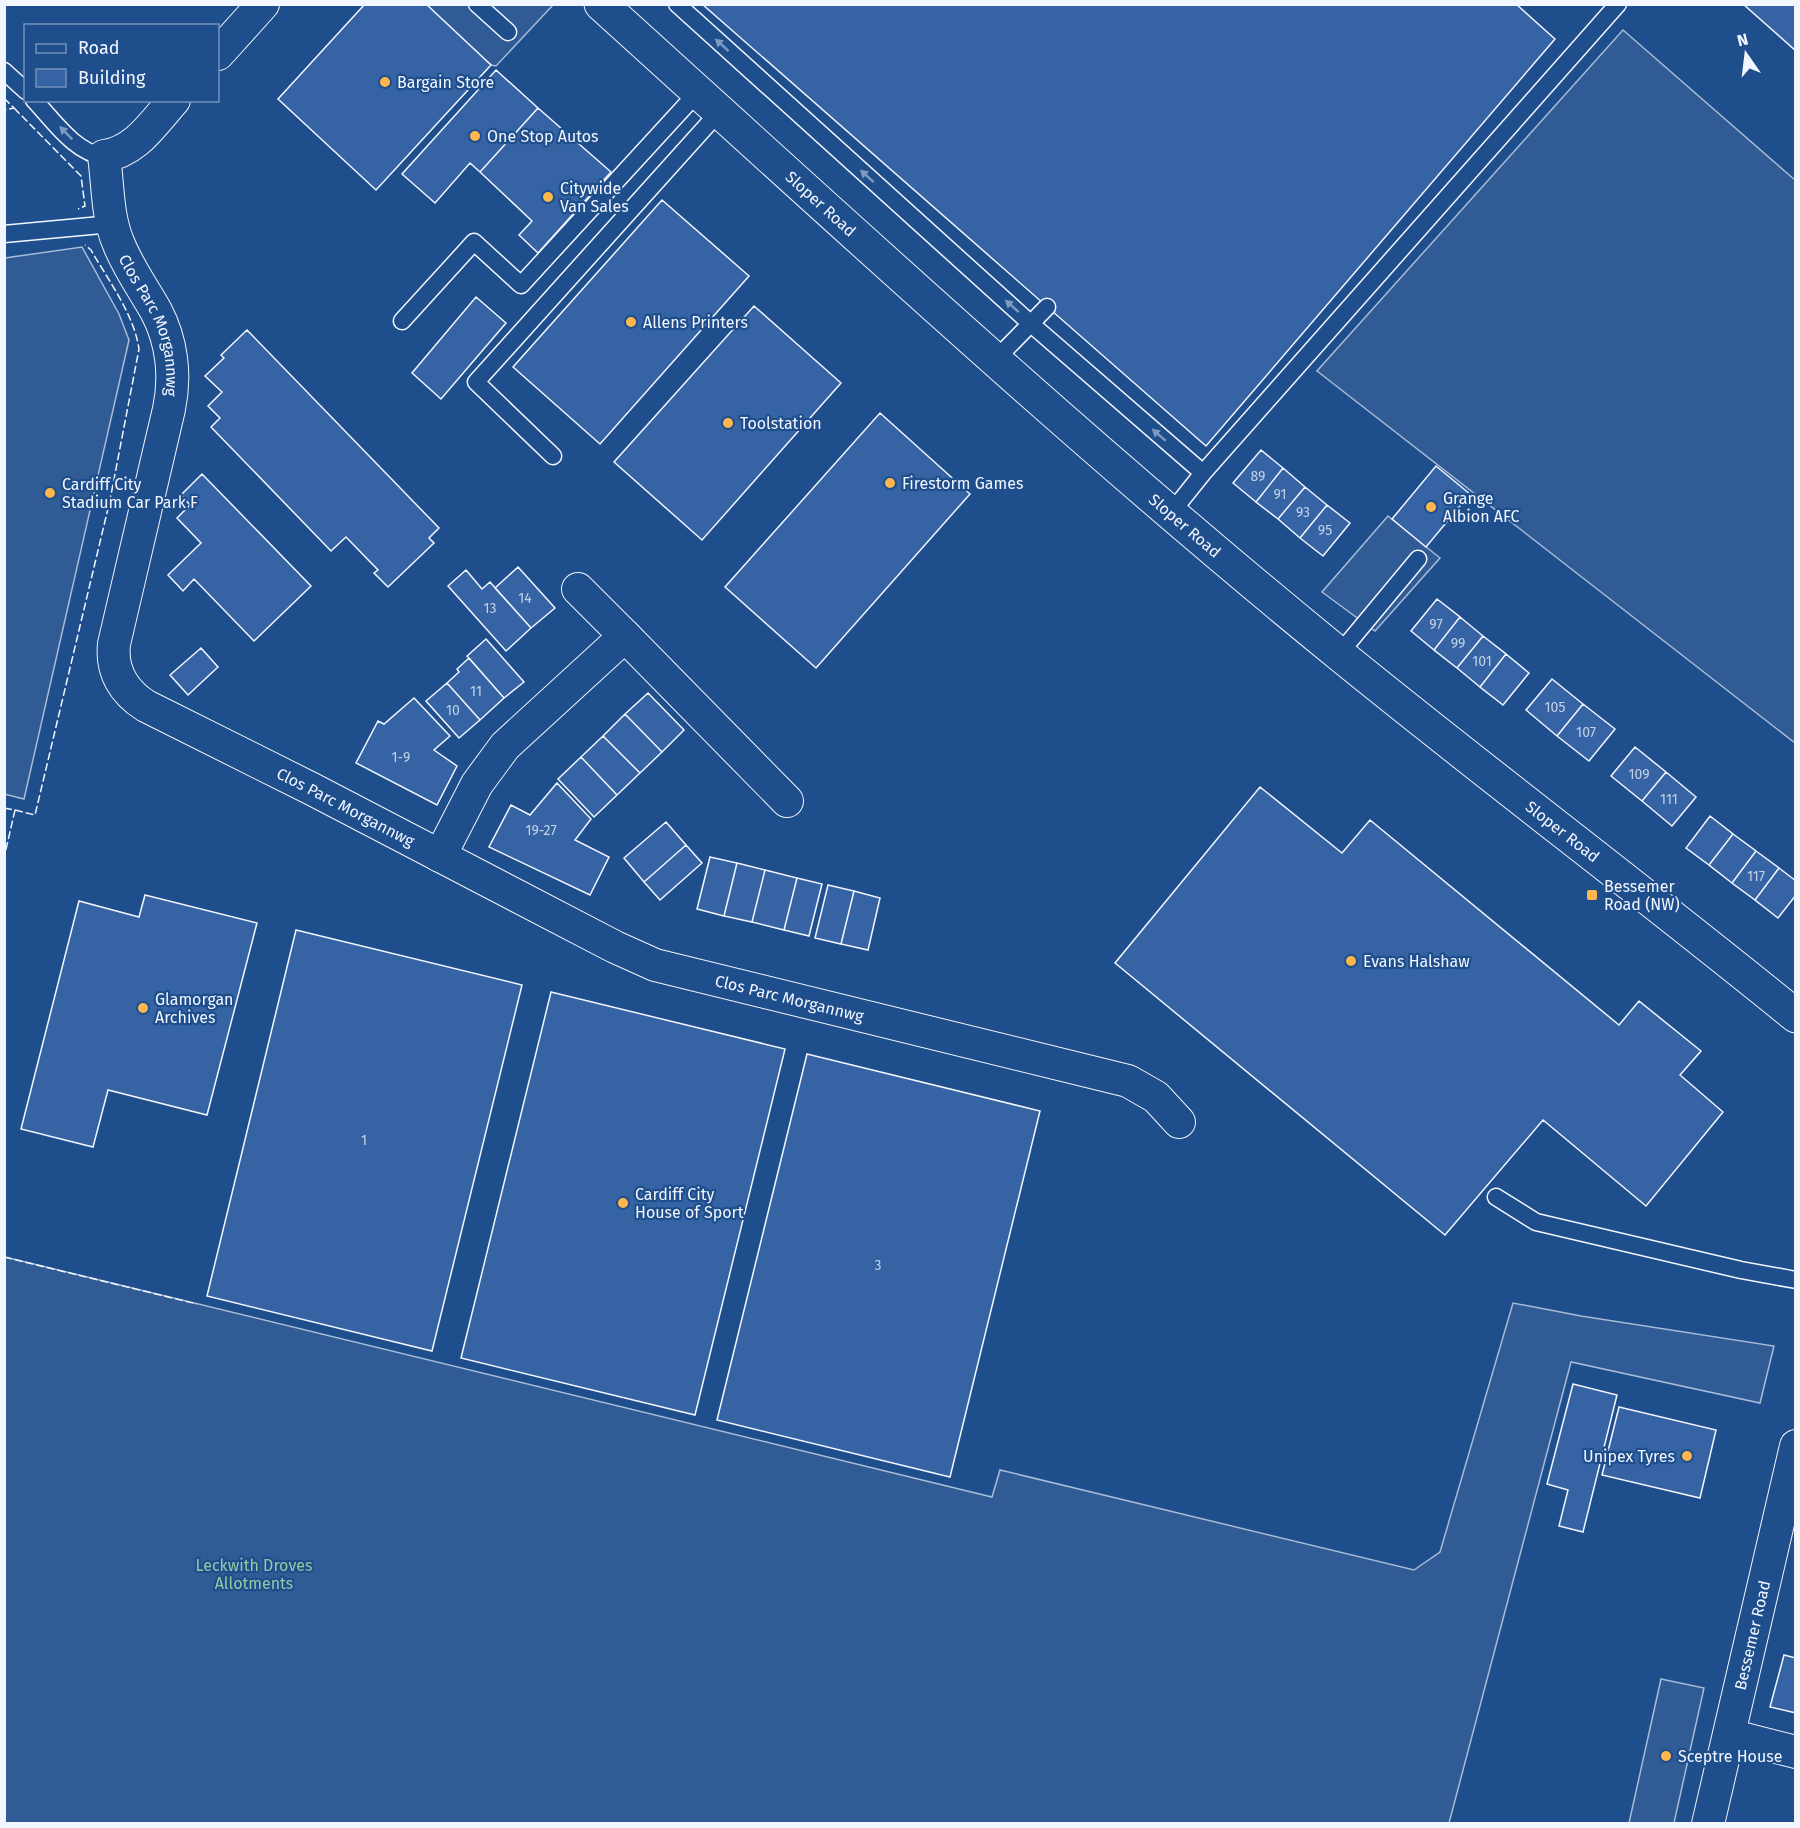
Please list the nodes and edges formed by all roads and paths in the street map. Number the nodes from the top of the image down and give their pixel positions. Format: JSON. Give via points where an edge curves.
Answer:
{"nodes":[{"id":1,"x":263,"y":4,"type":"edge"},
{"id":2,"x":477,"y":4,"type":"edge"},
{"id":3,"x":601,"y":4,"type":"edge"},
{"id":4,"x":677,"y":4,"type":"edge"},
{"id":5,"x":1618,"y":4,"type":"edge"},
{"id":6,"x":508,"y":32,"type":"dead end"},
{"id":7,"x":219,"y":53,"type":"edge"},
{"id":8,"x":4,"y":70,"type":"edge"},
{"id":9,"x":24,"y":90,"type":"edge"},
{"id":10,"x":36,"y":102,"type":"edge"},
{"id":11,"x":172,"y":102,"type":"edge"},
{"id":12,"x":709,"y":102,"type":"junction"},
{"id":13,"x":105,"y":156,"type":"junction"},
{"id":14,"x":112,"y":224,"type":"junction"},
{"id":15,"x":4,"y":234,"type":"edge"},
{"id":16,"x":1047,"y":307,"type":"dead end"},
{"id":17,"x":402,"y":321,"type":"dead end"},
{"id":18,"x":1030,"y":323,"type":"junction"},
{"id":19,"x":995,"y":360,"type":"junction"},
{"id":20,"x":553,"y":456,"type":"dead end"},
{"id":21,"x":1203,"y":473,"type":"junction"},
{"id":22,"x":1171,"y":513,"type":"junction"},
{"id":23,"x":1418,"y":559,"type":"dead end"},
{"id":24,"x":578,"y":589,"type":"dead end"},
{"id":25,"x":625,"y":636,"type":"junction"},
{"id":26,"x":1339,"y":654,"type":"junction"},
{"id":27,"x":787,"y":801,"type":"dead end"},
{"id":28,"x":440,"y":856,"type":"junction"},
{"id":29,"x":1796,"y":1016,"type":"edge"},
{"id":30,"x":1179,"y":1122,"type":"dead end"},
{"id":31,"x":1496,"y":1197,"type":"dead end"},
{"id":32,"x":1796,"y":1280,"type":"edge"},
{"id":33,"x":1796,"y":1446,"type":"edge"},
{"id":34,"x":1729,"y":1735,"type":"junction"},
{"id":35,"x":1796,"y":1752,"type":"edge"},
{"id":36,"x":1708,"y":1824,"type":"edge"}],
"edges":[{"from":1,"to":7,"type":"street"},
{"from":2,"to":6,"type":"lane"},
{"from":3,"to":12,"type":"street","name":"Sloper Road"},
{"from":18,"to":4,"type":"lane","one_way":true},
{"from":5,"to":21,"type":"lane"},
{"from":8,"to":9,"type":"lane"},
{"from":13,"to":10,"type":"lane","one_way":true,"via":[[81,147]]},
{"from":11,"to":13,"type":"street","via":[[131,147]]},
{"from":12,"to":17,"type":"lane","via":[[521,285],[474,242]]},
{"from":12,"to":19,"type":"street","name":"Sloper Road"},
{"from":12,"to":20,"type":"lane","via":[[476,382]]},
{"from":13,"to":14,"type":"street","name":"Clos Parc Morgannwg"},
{"from":14,"to":15,"type":"lane"},
{"from":14,"to":28,"type":"street","name":"Clos Parc Morgannwg","via":[[123,255],[163,327],[173,371],[173,391],[114,644],[114,667],[119,680],[134,699],[146,706]]},
{"from":16,"to":18,"type":"lane"},
{"from":18,"to":19,"type":"lane"},
{"from":21,"to":18,"type":"lane","one_way":true},
{"from":19,"to":22,"type":"street","name":"Sloper Road"},
{"from":21,"to":22,"type":"lane"},
{"from":22,"to":26,"type":"street","name":"Sloper Road"},
{"from":23,"to":26,"type":"lane"},
{"from":24,"to":25,"type":"street"},
{"from":25,"to":27,"type":"street"},
{"from":25,"to":28,"type":"street","via":[[505,746],[477,784]]},
{"from":26,"to":29,"type":"street","name":"Sloper Road"},
{"from":28,"to":30,"type":"street","name":"Clos Parc Morgannwg","via":[[655,965],[1128,1081],[1156,1098]]},
{"from":31,"to":32,"type":"lane","via":[[1536,1222]]},
{"from":33,"to":34,"type":"street","name":"Bessemer Road"},
{"from":34,"to":35,"type":"street"},
{"from":34,"to":36,"type":"street","name":"Bessemer Road"}]}
